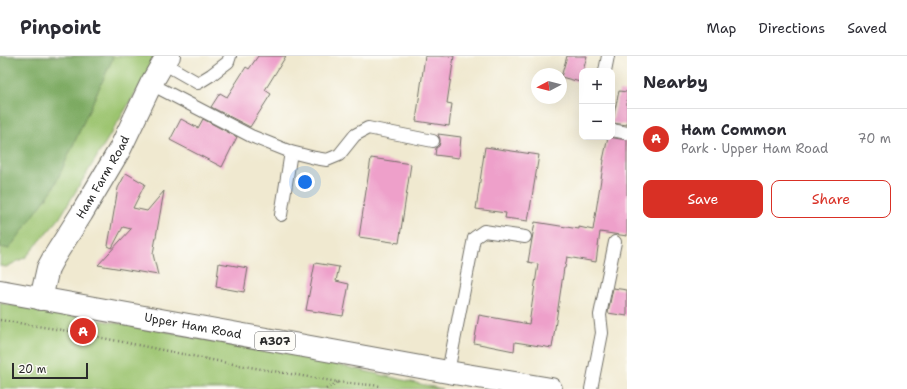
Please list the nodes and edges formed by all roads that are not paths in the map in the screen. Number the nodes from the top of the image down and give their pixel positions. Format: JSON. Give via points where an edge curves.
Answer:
{"nodes":[{"id":1,"x":230,"y":56,"type":"edge"},
{"id":2,"x":608,"y":56,"type":"edge"},
{"id":3,"x":166,"y":59,"type":"edge"},
{"id":4,"x":606,"y":68,"type":"edge"},
{"id":5,"x":151,"y":84,"type":"junction"},
{"id":6,"x":615,"y":131,"type":"edge"},
{"id":7,"x":627,"y":133,"type":"edge"},
{"id":8,"x":432,"y":141,"type":"dead end"},
{"id":9,"x":291,"y":152,"type":"junction"},
{"id":10,"x":281,"y":215,"type":"dead end"},
{"id":11,"x":525,"y":237,"type":"dead end"},
{"id":12,"x":615,"y":242,"type":"dead end"},
{"id":13,"x":0,"y":291,"type":"edge"},
{"id":14,"x":41,"y":299,"type":"junction"},
{"id":15,"x":448,"y":372,"type":"junction"},
{"id":16,"x":551,"y":389,"type":"edge"},
{"id":17,"x":591,"y":389,"type":"edge"}],
"edges":[{"from":1,"to":3,"type":"lane","via":[[228,62],[198,83]]},
{"from":2,"to":4,"type":"lane"},
{"from":3,"to":5,"type":"main road","name":"Ham Farm Road"},
{"from":5,"to":9,"type":"lane","via":[[251,136]]},
{"from":5,"to":14,"type":"main road","name":"Ham Farm Road","via":[[120,148],[48,268]]},
{"from":6,"to":7,"type":"lane"},
{"from":8,"to":9,"type":"lane","via":[[368,128],[355,135],[339,155],[327,160]]},
{"from":9,"to":10,"type":"lane"},
{"from":11,"to":15,"type":"lane","via":[[484,231],[474,238]]},
{"from":12,"to":17,"type":"lane","via":[[600,315],[602,333]]},
{"from":13,"to":14,"type":"main road","name":"Upper Ham Road","number":"A307"},
{"from":14,"to":15,"type":"main road","name":"Upper Ham Road","number":"A307"},
{"from":15,"to":16,"type":"main road","name":"Upper Ham Road","number":"A307"}]}
